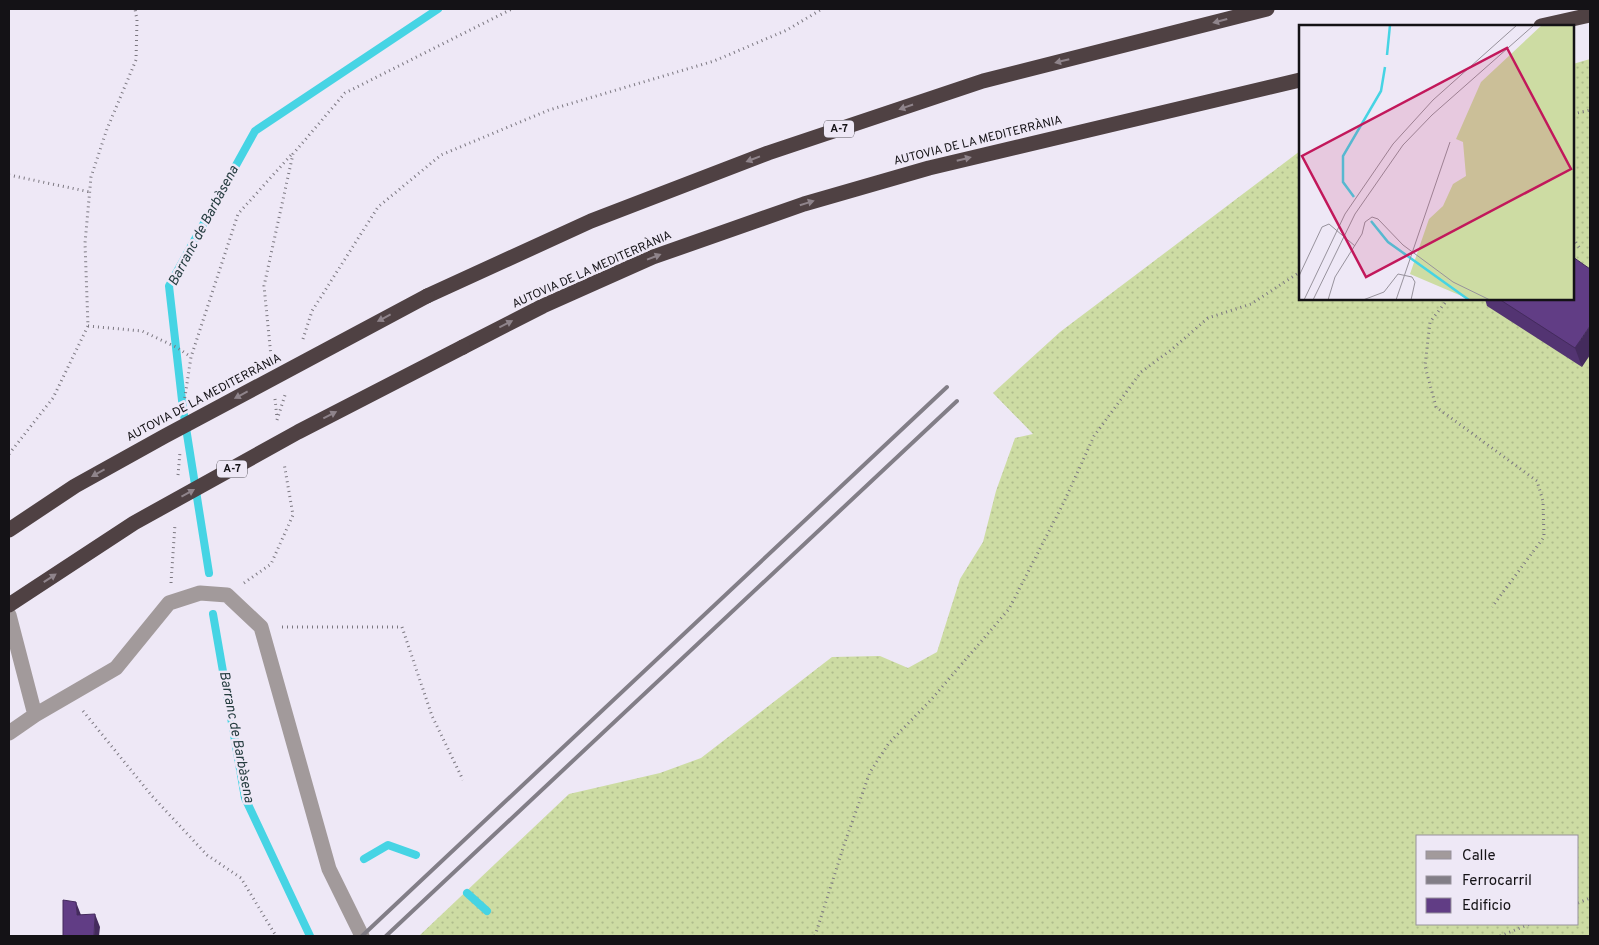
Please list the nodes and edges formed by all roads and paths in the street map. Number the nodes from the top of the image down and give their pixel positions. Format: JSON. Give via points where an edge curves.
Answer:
{"nodes":[{"id":1,"x":134,"y":9,"type":"edge"},
{"id":2,"x":512,"y":9,"type":"edge"},
{"id":3,"x":822,"y":9,"type":"edge"},
{"id":4,"x":1267,"y":9,"type":"edge"},
{"id":5,"x":1590,"y":15,"type":"edge"},
{"id":6,"x":1545,"y":25,"type":"edge"},
{"id":7,"x":1299,"y":80,"type":"edge"},
{"id":8,"x":1590,"y":110,"type":"edge"},
{"id":9,"x":1574,"y":114,"type":"edge"},
{"id":10,"x":293,"y":154,"type":"junction"},
{"id":11,"x":9,"y":175,"type":"edge"},
{"id":12,"x":90,"y":192,"type":"junction"},
{"id":13,"x":1574,"y":240,"type":"edge"},
{"id":14,"x":1580,"y":250,"type":"dead end"},
{"id":15,"x":1299,"y":273,"type":"edge"},
{"id":16,"x":1447,"y":300,"type":"edge"},
{"id":17,"x":88,"y":326,"type":"junction"},
{"id":18,"x":300,"y":348,"type":"dead end"},
{"id":19,"x":192,"y":357,"type":"junction"},
{"id":20,"x":271,"y":363,"type":"dead end"},
{"id":21,"x":274,"y":392,"type":"dead end"},
{"id":22,"x":286,"y":394,"type":"dead end"},
{"id":23,"x":183,"y":409,"type":"dead end"},
{"id":24,"x":180,"y":448,"type":"dead end"},
{"id":25,"x":9,"y":454,"type":"edge"},
{"id":26,"x":283,"y":459,"type":"dead end"},
{"id":27,"x":178,"y":477,"type":"dead end"},
{"id":28,"x":176,"y":516,"type":"dead end"},
{"id":29,"x":9,"y":530,"type":"edge"},
{"id":30,"x":228,"y":596,"type":"junction"},
{"id":31,"x":169,"y":603,"type":"junction"},
{"id":32,"x":9,"y":605,"type":"edge"},
{"id":33,"x":1492,"y":607,"type":"dead end"},
{"id":34,"x":9,"y":615,"type":"edge"},
{"id":35,"x":261,"y":627,"type":"junction"},
{"id":36,"x":70,"y":695,"type":"junction"},
{"id":37,"x":35,"y":715,"type":"junction"},
{"id":38,"x":9,"y":733,"type":"edge"},
{"id":39,"x":463,"y":780,"type":"dead end"},
{"id":40,"x":1528,"y":925,"type":"edge"},
{"id":41,"x":276,"y":936,"type":"edge"},
{"id":42,"x":362,"y":936,"type":"edge"},
{"id":43,"x":815,"y":936,"type":"edge"},
{"id":44,"x":1500,"y":936,"type":"edge"}],
"edges":[{"from":1,"to":12,"type":"path","via":[[137,20],[136,60],[107,129],[91,177]]},
{"from":2,"to":10,"type":"path","via":[[345,93]]},
{"from":3,"to":18,"type":"path","via":[[788,30],[714,61],[549,110],[441,155],[378,207],[312,311]]},
{"from":4,"to":29,"type":"highway","name":"AUTOVIA DE LA MEDITERRÀNIA","number":"A-7","one_way":true,"bridge":true,"via":[[983,81],[768,153],[591,221],[427,296],[75,486]]},
{"from":5,"to":6,"type":"highway"},
{"from":32,"to":7,"type":"highway","name":"AUTOVIA DE LA MEDITERRÀNIA","number":"A-7","one_way":true,"bridge":true,"via":[[134,523],[298,432],[542,306],[652,257],[804,204],[938,165]]},
{"from":8,"to":9,"type":"path"},
{"from":10,"to":19,"type":"path","via":[[238,214]]},
{"from":10,"to":20,"type":"path","via":[[264,286]]},
{"from":11,"to":12,"type":"path"},
{"from":12,"to":17,"type":"path","via":[[85,243]]},
{"from":13,"to":14,"type":"path"},
{"from":15,"to":43,"type":"path","via":[[1251,304],[1208,318],[1141,372],[1094,436],[1009,609],[930,701],[889,743],[870,772]]},
{"from":16,"to":33,"type":"path","via":[[1430,322],[1425,366],[1436,407],[1537,480],[1543,501],[1544,537]]},
{"from":17,"to":19,"type":"path","via":[[142,331]]},
{"from":17,"to":25,"type":"path","via":[[53,398]]},
{"from":19,"to":23,"type":"path"},
{"from":21,"to":22,"type":"path","via":[[277,421]]},
{"from":24,"to":27,"type":"path"},
{"from":26,"to":30,"type":"path","via":[[293,515],[271,564]]},
{"from":28,"to":31,"type":"path"},
{"from":30,"to":31,"type":"street","via":[[200,593]]},
{"from":30,"to":35,"type":"street"},
{"from":31,"to":36,"type":"street","via":[[116,668]]},
{"from":34,"to":37,"type":"street"},
{"from":35,"to":39,"type":"path","via":[[402,627],[432,716]]},
{"from":35,"to":42,"type":"street","via":[[329,869]]},
{"from":36,"to":37,"type":"street"},
{"from":36,"to":41,"type":"path","via":[[152,796],[207,855],[241,878]]},
{"from":37,"to":38,"type":"street"},
{"from":40,"to":44,"type":"path"}]}
